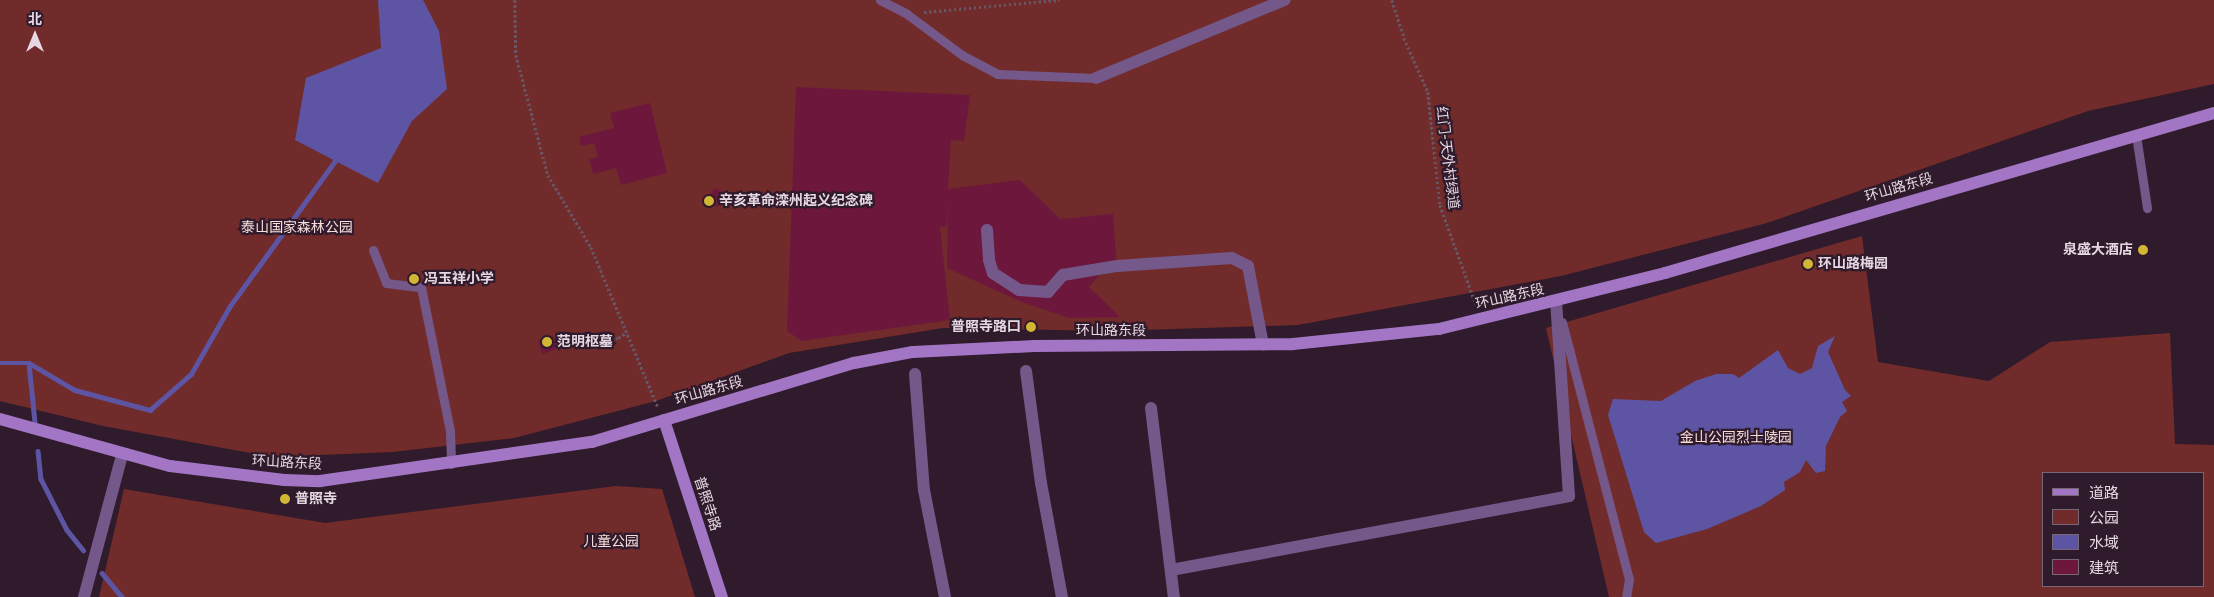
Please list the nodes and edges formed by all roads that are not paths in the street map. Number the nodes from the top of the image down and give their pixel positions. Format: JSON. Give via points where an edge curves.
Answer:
{"nodes":[{"id":1,"x":880,"y":0,"type":"edge"},
{"id":2,"x":1284,"y":0,"type":"edge"},
{"id":3,"x":1096,"y":78,"type":"joint"},
{"id":4,"x":2214,"y":113,"type":"edge"},
{"id":5,"x":2136,"y":135,"type":"junction"},
{"id":6,"x":2147,"y":208,"type":"dead end"},
{"id":7,"x":987,"y":230,"type":"dead end"},
{"id":8,"x":373,"y":250,"type":"dead end"},
{"id":9,"x":1556,"y":302,"type":"junction"},
{"id":10,"x":1264,"y":345,"type":"junction"},
{"id":11,"x":1026,"y":371,"type":"dead end"},
{"id":12,"x":915,"y":374,"type":"dead end"},
{"id":13,"x":1151,"y":408,"type":"dead end"},
{"id":14,"x":0,"y":419,"type":"edge"},
{"id":15,"x":664,"y":420,"type":"junction"},
{"id":16,"x":122,"y":455,"type":"junction"},
{"id":17,"x":451,"y":464,"type":"junction"},
{"id":18,"x":1171,"y":570,"type":"junction"},
{"id":19,"x":84,"y":597,"type":"edge"},
{"id":20,"x":722,"y":597,"type":"edge"},
{"id":21,"x":945,"y":597,"type":"edge"},
{"id":22,"x":1062,"y":597,"type":"edge"},
{"id":23,"x":1174,"y":597,"type":"edge"},
{"id":24,"x":1626,"y":597,"type":"edge"}],
"edges":[{"from":1,"to":3,"type":"lane","via":[[907,14],[962,55],[997,74]]},
{"from":2,"to":3,"type":"street"},
{"from":4,"to":5,"type":"main road","name":"环山路东段"},
{"from":5,"to":6,"type":"lane"},
{"from":5,"to":9,"type":"main road","name":"环山路东段"},
{"from":7,"to":10,"type":"street","via":[[989,260],[994,272],[1019,290],[1048,292],[1063,275],[1117,266],[1232,258],[1248,266]]},
{"from":8,"to":17,"type":"lane","via":[[386,283],[421,287],[450,431]]},
{"from":9,"to":10,"type":"main road","name":"环山路东段","via":[[1439,329]]},
{"from":9,"to":18,"type":"street","via":[[1568,496]]},
{"from":9,"to":24,"type":"lane","via":[[1629,579]]},
{"from":10,"to":15,"type":"main road","name":"环山路东段","via":[[1034,346],[913,352],[854,363]]},
{"from":11,"to":22,"type":"street","via":[[1041,482]]},
{"from":12,"to":21,"type":"street","via":[[924,490]]},
{"from":13,"to":18,"type":"street"},
{"from":14,"to":16,"type":"main road","name":"环山路东段"},
{"from":15,"to":17,"type":"main road","name":"环山路东段","via":[[592,442]]},
{"from":15,"to":20,"type":"main road","name":"普照寺路"},
{"from":16,"to":17,"type":"main road","name":"环山路东段","via":[[170,466],[284,480],[320,481]]},
{"from":16,"to":19,"type":"street"},
{"from":18,"to":23,"type":"street"}]}
